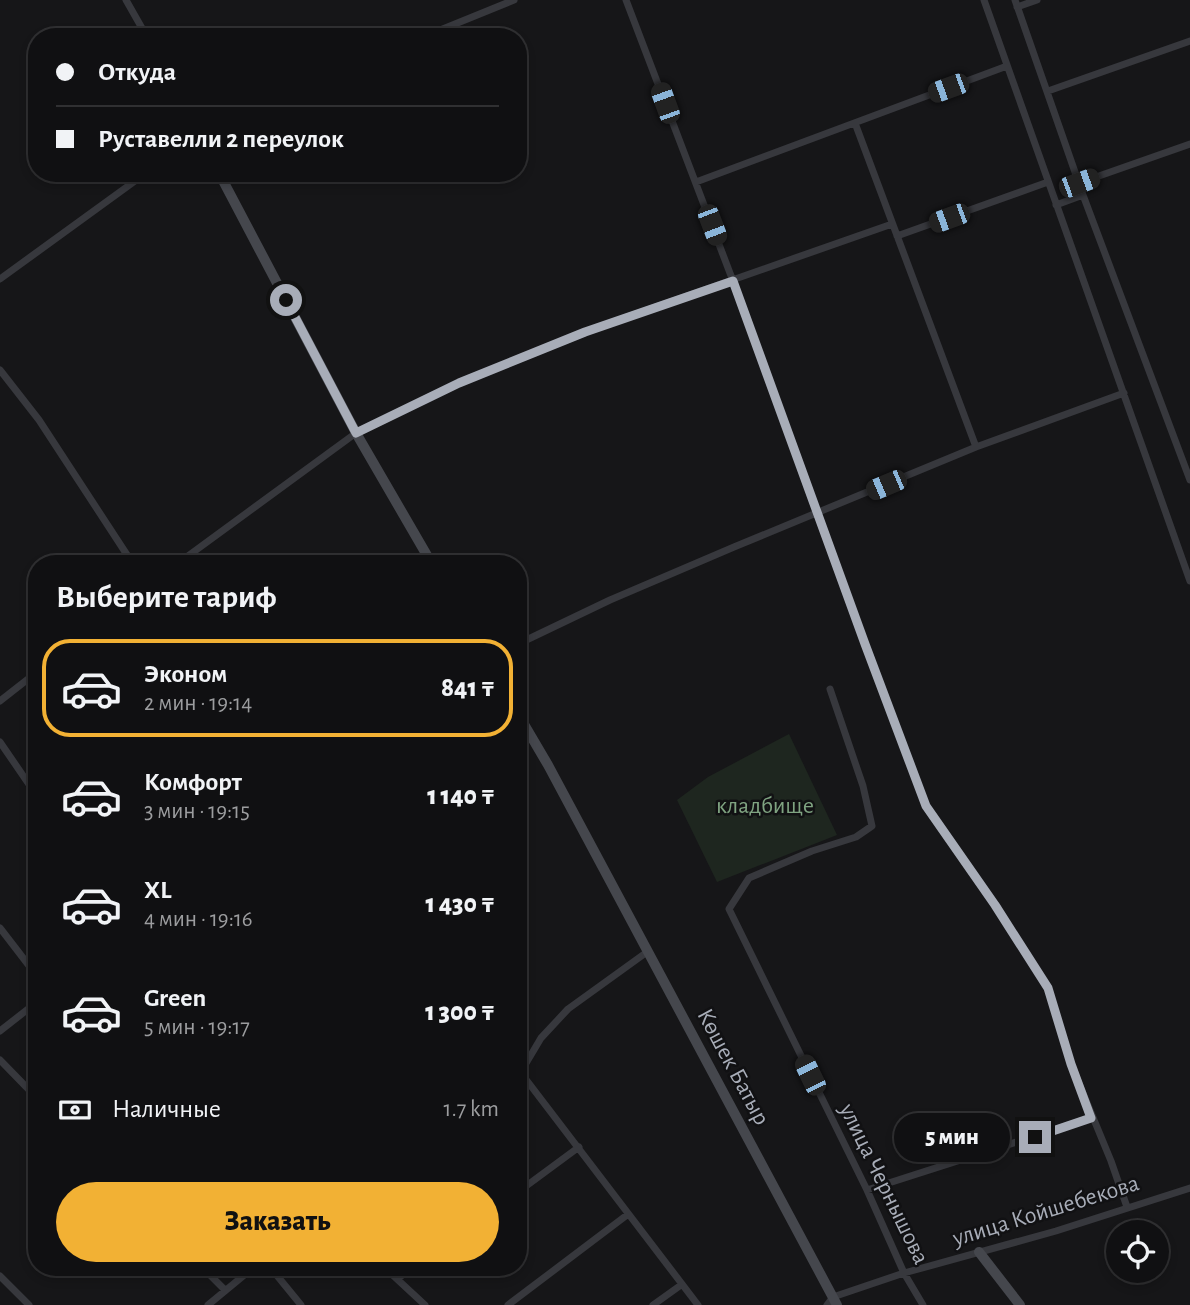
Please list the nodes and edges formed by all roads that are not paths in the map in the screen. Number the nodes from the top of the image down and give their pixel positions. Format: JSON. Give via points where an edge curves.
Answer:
{"nodes":[{"id":1,"x":126,"y":0,"type":"edge"},
{"id":2,"x":514,"y":0,"type":"edge"},
{"id":3,"x":626,"y":0,"type":"edge"},
{"id":4,"x":984,"y":0,"type":"edge"},
{"id":5,"x":1037,"y":0,"type":"edge"},
{"id":6,"x":1016,"y":3,"type":"edge"},
{"id":7,"x":142,"y":28,"type":"edge"},
{"id":8,"x":445,"y":28,"type":"edge"},
{"id":9,"x":1190,"y":41,"type":"edge"},
{"id":10,"x":1007,"y":66,"type":"junction"},
{"id":11,"x":1048,"y":91,"type":"junction"},
{"id":12,"x":855,"y":123,"type":"junction"},
{"id":13,"x":1190,"y":144,"type":"edge"},
{"id":14,"x":134,"y":182,"type":"edge"},
{"id":15,"x":224,"y":182,"type":"edge"},
{"id":16,"x":696,"y":182,"type":"junction"},
{"id":17,"x":1048,"y":182,"type":"junction"},
{"id":18,"x":1079,"y":183,"type":"junction"},
{"id":19,"x":1083,"y":195,"type":"junction"},
{"id":20,"x":1056,"y":205,"type":"junction"},
{"id":21,"x":892,"y":224,"type":"junction"},
{"id":22,"x":897,"y":236,"type":"junction"},
{"id":23,"x":0,"y":279,"type":"edge"},
{"id":24,"x":733,"y":281,"type":"junction"},
{"id":25,"x":0,"y":370,"type":"edge"},
{"id":26,"x":1124,"y":393,"type":"junction"},
{"id":27,"x":356,"y":433,"type":"junction"},
{"id":28,"x":976,"y":447,"type":"junction"},
{"id":29,"x":1189,"y":474,"type":"edge"},
{"id":30,"x":817,"y":514,"type":"junction"},
{"id":31,"x":127,"y":555,"type":"edge"},
{"id":32,"x":189,"y":555,"type":"edge"},
{"id":33,"x":427,"y":555,"type":"edge"},
{"id":34,"x":1190,"y":581,"type":"edge"},
{"id":35,"x":527,"y":640,"type":"edge"},
{"id":36,"x":28,"y":679,"type":"edge"},
{"id":37,"x":830,"y":689,"type":"dead end"},
{"id":38,"x":0,"y":701,"type":"edge"},
{"id":39,"x":527,"y":730,"type":"edge"},
{"id":40,"x":0,"y":742,"type":"edge"},
{"id":41,"x":28,"y":777,"type":"edge"},
{"id":42,"x":0,"y":928,"type":"edge"},
{"id":43,"x":647,"y":952,"type":"junction"},
{"id":44,"x":28,"y":964,"type":"edge"},
{"id":45,"x":28,"y":1009,"type":"edge"},
{"id":46,"x":0,"y":1031,"type":"edge"},
{"id":47,"x":0,"y":1060,"type":"edge"},
{"id":48,"x":527,"y":1060,"type":"edge"},
{"id":49,"x":527,"y":1083,"type":"edge"},
{"id":50,"x":28,"y":1089,"type":"edge"},
{"id":51,"x":1091,"y":1118,"type":"junction"},
{"id":52,"x":579,"y":1147,"type":"junction"},
{"id":53,"x":527,"y":1185,"type":"edge"},
{"id":54,"x":1190,"y":1188,"type":"edge"},
{"id":55,"x":867,"y":1190,"type":"junction"},
{"id":56,"x":1127,"y":1207,"type":"junction"},
{"id":57,"x":627,"y":1215,"type":"junction"},
{"id":58,"x":979,"y":1252,"type":"junction"},
{"id":59,"x":904,"y":1273,"type":"junction"},
{"id":60,"x":0,"y":1276,"type":"edge"},
{"id":61,"x":211,"y":1276,"type":"edge"},
{"id":62,"x":243,"y":1276,"type":"edge"},
{"id":63,"x":277,"y":1276,"type":"edge"},
{"id":64,"x":394,"y":1276,"type":"edge"},
{"id":65,"x":401,"y":1276,"type":"edge"},
{"id":66,"x":397,"y":1279,"type":"junction"},
{"id":67,"x":681,"y":1284,"type":"junction"},
{"id":68,"x":225,"y":1290,"type":"junction"},
{"id":69,"x":832,"y":1302,"type":"edge"},
{"id":70,"x":29,"y":1305,"type":"edge"},
{"id":71,"x":208,"y":1305,"type":"edge"},
{"id":72,"x":300,"y":1305,"type":"edge"},
{"id":73,"x":425,"y":1305,"type":"edge"},
{"id":74,"x":508,"y":1305,"type":"edge"},
{"id":75,"x":653,"y":1305,"type":"edge"},
{"id":76,"x":698,"y":1305,"type":"edge"},
{"id":77,"x":923,"y":1305,"type":"edge"},
{"id":78,"x":1020,"y":1305,"type":"edge"}],
"edges":[{"from":1,"to":7,"type":"street"},
{"from":2,"to":8,"type":"street"},
{"from":3,"to":16,"type":"street"},
{"from":4,"to":10,"type":"street"},
{"from":5,"to":6,"type":"street"},
{"from":6,"to":11,"type":"street"},
{"from":9,"to":11,"type":"street"},
{"from":10,"to":12,"type":"street"},
{"from":10,"to":17,"type":"street"},
{"from":11,"to":18,"type":"street"},
{"from":12,"to":16,"type":"street"},
{"from":12,"to":21,"type":"street"},
{"from":13,"to":18,"type":"street"},
{"from":14,"to":23,"type":"street"},
{"from":15,"to":27,"type":"street"},
{"from":16,"to":24,"type":"street"},
{"from":17,"to":20,"type":"street"},
{"from":17,"to":22,"type":"street"},
{"from":18,"to":19,"type":"street"},
{"from":19,"to":20,"type":"street"},
{"from":19,"to":29,"type":"street"},
{"from":20,"to":26,"type":"street"},
{"from":21,"to":22,"type":"street"},
{"from":21,"to":24,"type":"street"},
{"from":22,"to":28,"type":"street"},
{"from":24,"to":27,"type":"street","via":[[578,335],[459,383]]},
{"from":24,"to":30,"type":"street"},
{"from":25,"to":31,"type":"street"},
{"from":26,"to":28,"type":"street"},
{"from":26,"to":34,"type":"street"},
{"from":27,"to":32,"type":"street"},
{"from":27,"to":33,"type":"street"},
{"from":28,"to":30,"type":"street"},
{"from":30,"to":35,"type":"street"},
{"from":30,"to":51,"type":"street","via":[[926,806],[1048,988]]},
{"from":36,"to":38,"type":"street"},
{"from":37,"to":55,"type":"street","name":"улица Чернышова","via":[[872,826],[856,837],[749,878],[729,909]]},
{"from":39,"to":43,"type":"street","name":"Көшек Батыр"},
{"from":40,"to":41,"type":"street"},
{"from":42,"to":44,"type":"street"},
{"from":43,"to":48,"type":"street","via":[[568,1009]]},
{"from":43,"to":69,"type":"street","name":"Көшек Батыр"},
{"from":45,"to":46,"type":"street"},
{"from":47,"to":50,"type":"street"},
{"from":49,"to":52,"type":"street"},
{"from":51,"to":55,"type":"street"},
{"from":51,"to":56,"type":"street"},
{"from":52,"to":53,"type":"street"},
{"from":52,"to":57,"type":"street"},
{"from":54,"to":56,"type":"street","name":"улица Койшебекова"},
{"from":55,"to":59,"type":"street","name":"улица Чернышова"},
{"from":56,"to":58,"type":"street","name":"улица Койшебекова"},
{"from":57,"to":67,"type":"street"},
{"from":57,"to":74,"type":"street"},
{"from":58,"to":59,"type":"street","name":"улица Койшебекова"},
{"from":58,"to":78,"type":"street"},
{"from":59,"to":69,"type":"street","name":"улица Койшебекова"},
{"from":59,"to":77,"type":"street","name":"улица Чернышова"},
{"from":60,"to":70,"type":"street"},
{"from":61,"to":68,"type":"street"},
{"from":62,"to":68,"type":"street"},
{"from":63,"to":72,"type":"street"},
{"from":64,"to":66,"type":"street"},
{"from":65,"to":66,"type":"street"},
{"from":66,"to":73,"type":"street"},
{"from":67,"to":75,"type":"street"},
{"from":67,"to":76,"type":"street"},
{"from":68,"to":71,"type":"street"}]}
